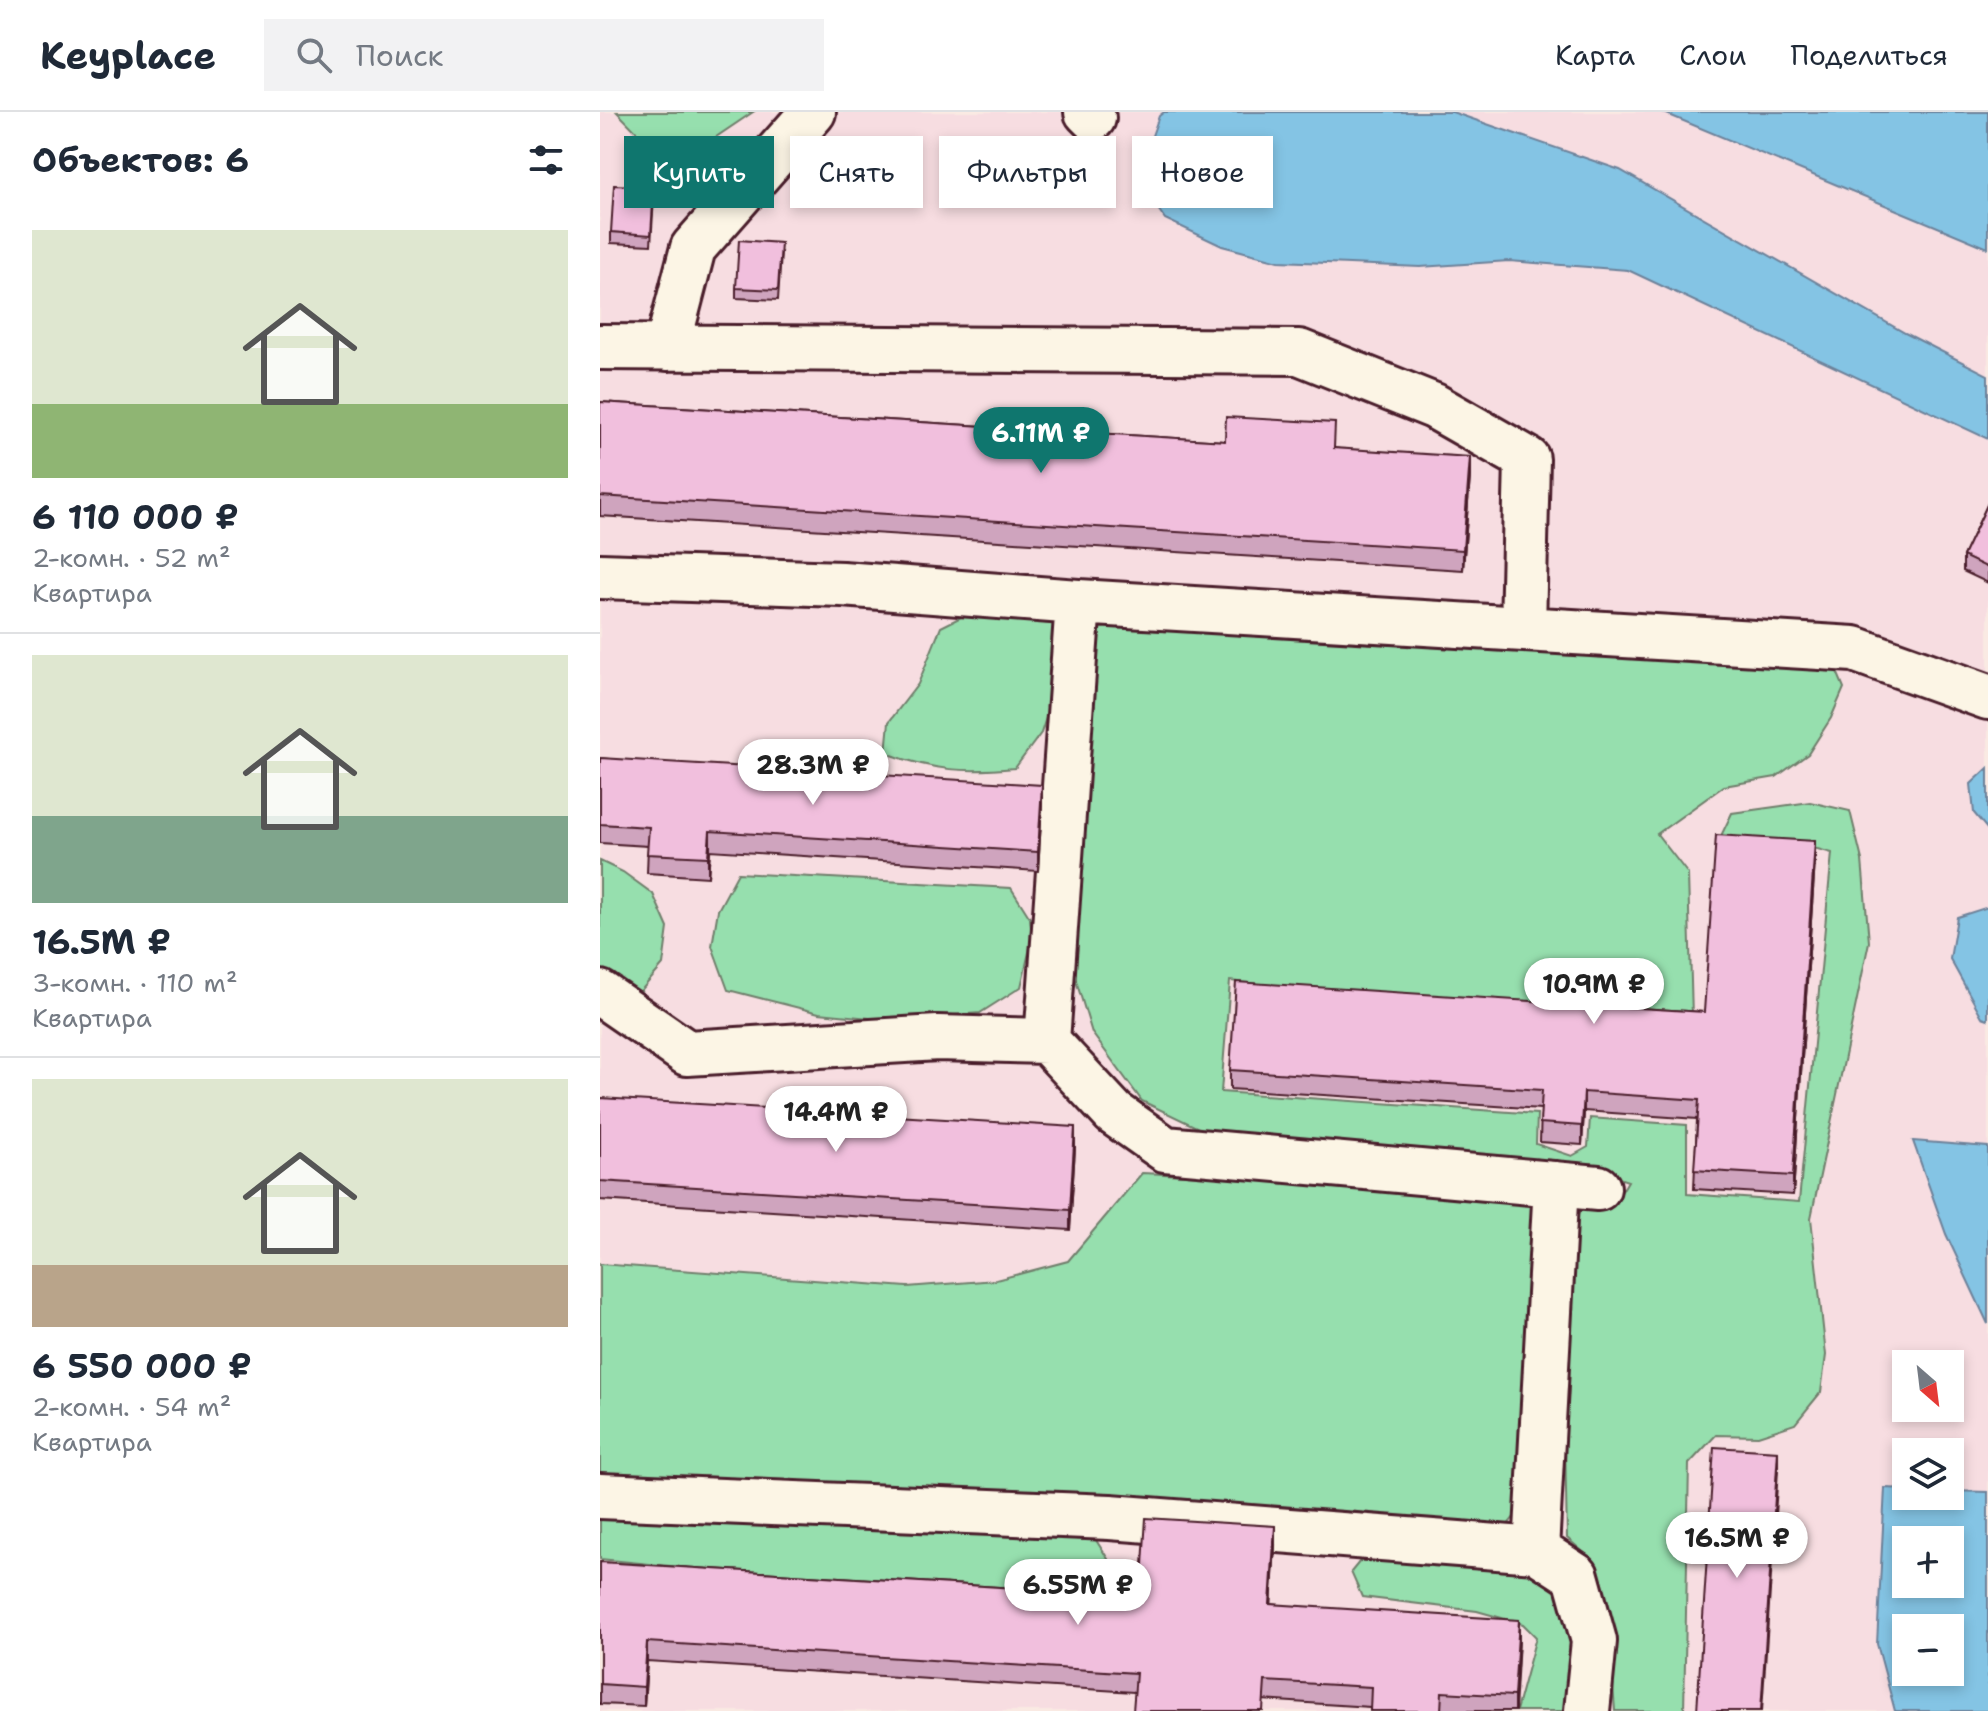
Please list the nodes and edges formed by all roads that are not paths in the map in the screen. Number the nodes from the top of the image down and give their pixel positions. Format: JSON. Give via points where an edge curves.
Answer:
{"nodes":[{"id":1,"x":813,"y":112,"type":"edge"},
{"id":2,"x":600,"y":347,"type":"edge"},
{"id":3,"x":667,"y":348,"type":"junction"},
{"id":4,"x":600,"y":576,"type":"edge"},
{"id":5,"x":1078,"y":602,"type":"junction"},
{"id":6,"x":1523,"y":628,"type":"junction"},
{"id":7,"x":1988,"y":697,"type":"edge"},
{"id":8,"x":600,"y":993,"type":"edge"},
{"id":9,"x":1047,"y":1041,"type":"junction"},
{"id":10,"x":1556,"y":1184,"type":"junction"},
{"id":11,"x":1598,"y":1188,"type":"dead end"},
{"id":12,"x":600,"y":1496,"type":"edge"},
{"id":13,"x":1536,"y":1550,"type":"junction"},
{"id":14,"x":1587,"y":1711,"type":"edge"}],
"edges":[{"from":1,"to":3,"type":"lane","via":[[693,248]]},
{"from":2,"to":3,"type":"lane"},
{"from":3,"to":6,"type":"lane","via":[[1299,352],[1434,406],[1527,459]]},
{"from":4,"to":5,"type":"lane","via":[[842,584]]},
{"from":5,"to":6,"type":"lane"},
{"from":5,"to":9,"type":"lane"},
{"from":6,"to":7,"type":"lane","via":[[1854,649]]},
{"from":8,"to":9,"type":"lane","via":[[687,1053],[938,1038]]},
{"from":9,"to":10,"type":"lane","via":[[1114,1113],[1165,1149]]},
{"from":10,"to":11,"type":"lane"},
{"from":10,"to":13,"type":"lane"},
{"from":12,"to":13,"type":"lane","via":[[1110,1517]]},
{"from":13,"to":14,"type":"lane","via":[[1576,1576],[1594,1641]]}]}
